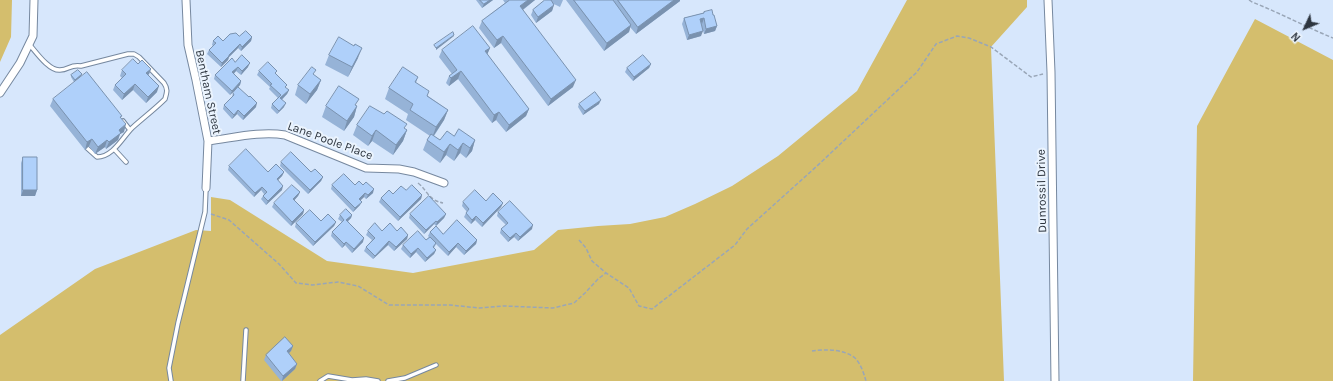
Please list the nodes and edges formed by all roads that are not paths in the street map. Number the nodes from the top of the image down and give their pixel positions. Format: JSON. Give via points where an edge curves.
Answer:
{"nodes":[{"id":1,"x":34,"y":0,"type":"edge"},
{"id":2,"x":186,"y":0,"type":"edge"},
{"id":3,"x":1048,"y":0,"type":"edge"},
{"id":4,"x":29,"y":44,"type":"junction"},
{"id":5,"x":82,"y":66,"type":"junction"},
{"id":6,"x":85,"y":72,"type":"edge"},
{"id":7,"x":0,"y":93,"type":"edge"},
{"id":8,"x":121,"y":118,"type":"edge"},
{"id":9,"x":130,"y":130,"type":"junction"},
{"id":10,"x":208,"y":141,"type":"junction"},
{"id":11,"x":87,"y":148,"type":"edge"},
{"id":12,"x":114,"y":149,"type":"junction"},
{"id":13,"x":126,"y":162,"type":"dead end"},
{"id":14,"x":444,"y":182,"type":"dead end"},
{"id":15,"x":206,"y":188,"type":"joint"},
{"id":16,"x":246,"y":330,"type":"dead end"},
{"id":17,"x":436,"y":365,"type":"dead end"},
{"id":18,"x":172,"y":381,"type":"edge"},
{"id":19,"x":243,"y":381,"type":"edge"},
{"id":20,"x":320,"y":381,"type":"edge"},
{"id":21,"x":378,"y":381,"type":"edge"},
{"id":22,"x":388,"y":381,"type":"edge"},
{"id":23,"x":1055,"y":381,"type":"edge"}],
"edges":[{"from":1,"to":4,"type":"street","via":[[33,36]]},
{"from":2,"to":10,"type":"street","name":"Bentham Street","via":[[188,45]]},
{"from":3,"to":23,"type":"street","name":"Dunrossil Drive"},
{"from":4,"to":5,"type":"lane","via":[[54,69]]},
{"from":4,"to":7,"type":"street"},
{"from":5,"to":6,"type":"lane"},
{"from":5,"to":9,"type":"lane","via":[[134,54],[164,83],[167,87],[165,99]]},
{"from":8,"to":9,"type":"lane"},
{"from":9,"to":12,"type":"lane"},
{"from":10,"to":14,"type":"street","name":"Lane Poole Place","via":[[266,133],[276,134],[366,168],[399,169]]},
{"from":10,"to":15,"type":"street","name":"Bentham Street"},
{"from":11,"to":12,"type":"lane","via":[[97,157],[103,157]]},
{"from":12,"to":13,"type":"lane"},
{"from":15,"to":18,"type":"lane","via":[[205,212],[178,323],[170,368]]},
{"from":16,"to":19,"type":"lane"},
{"from":17,"to":22,"type":"lane","via":[[405,378]]},
{"from":20,"to":21,"type":"lane","via":[[328,376]]}]}
